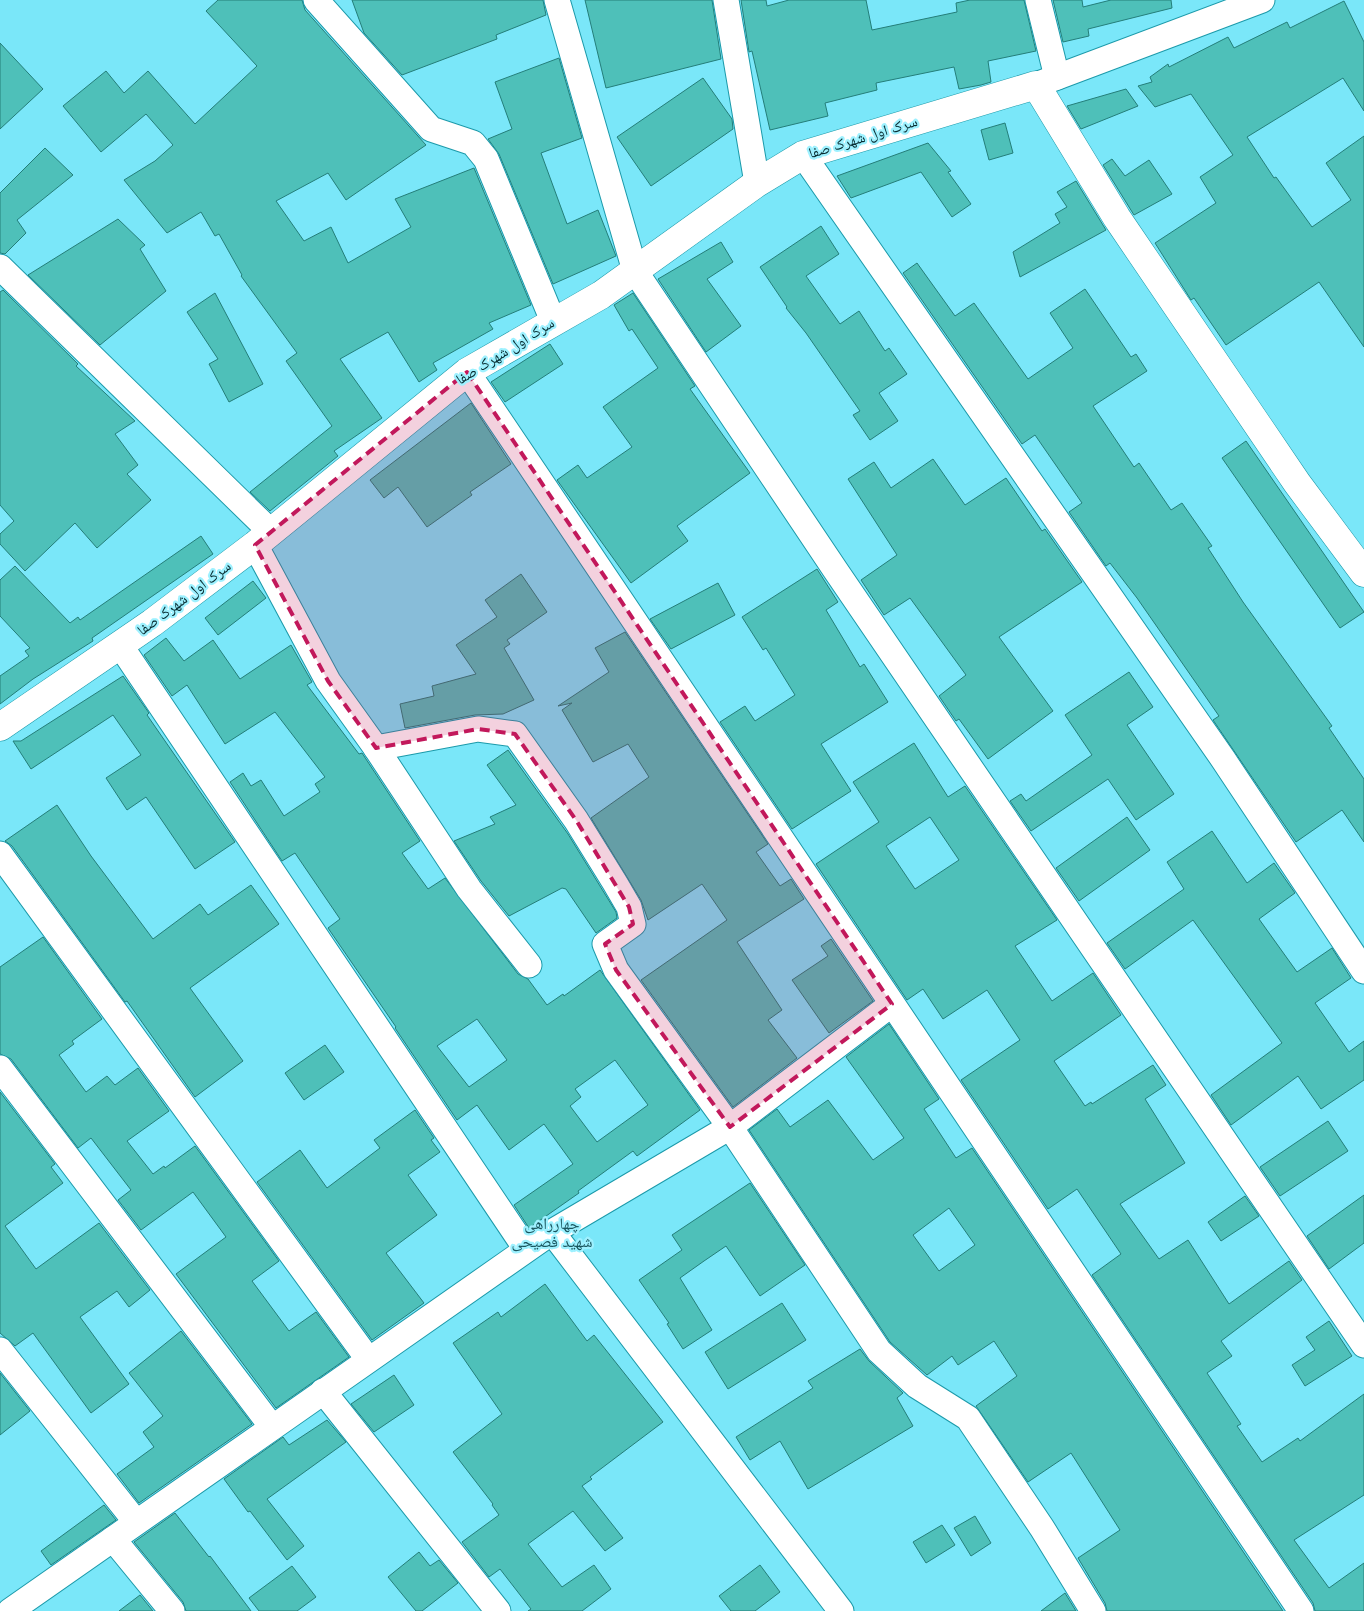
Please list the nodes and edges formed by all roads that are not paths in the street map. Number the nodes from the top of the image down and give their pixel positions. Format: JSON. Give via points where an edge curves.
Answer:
{"nodes":[{"id":1,"x":316,"y":0,"type":"edge"},
{"id":2,"x":557,"y":0,"type":"edge"},
{"id":3,"x":726,"y":0,"type":"edge"},
{"id":4,"x":1038,"y":0,"type":"edge"},
{"id":5,"x":1255,"y":1,"type":"edge"},
{"id":6,"x":1046,"y":81,"type":"junction"},
{"id":7,"x":803,"y":155,"type":"junction"},
{"id":8,"x":757,"y":183,"type":"junction"},
{"id":9,"x":0,"y":267,"type":"edge"},
{"id":10,"x":635,"y":271,"type":"junction"},
{"id":11,"x":553,"y":321,"type":"junction"},
{"id":12,"x":467,"y":372,"type":"junction"},
{"id":13,"x":263,"y":539,"type":"junction"},
{"id":14,"x":1364,"y":573,"type":"edge"},
{"id":15,"x":120,"y":645,"type":"junction"},
{"id":16,"x":0,"y":727,"type":"edge"},
{"id":17,"x":376,"y":748,"type":"junction"},
{"id":18,"x":0,"y":854,"type":"edge"},
{"id":19,"x":529,"y":965,"type":"dead end"},
{"id":20,"x":1364,"y":971,"type":"edge"},
{"id":21,"x":892,"y":1004,"type":"junction"},
{"id":22,"x":0,"y":1068,"type":"edge"},
{"id":23,"x":730,"y":1127,"type":"junction"},
{"id":24,"x":552,"y":1232,"type":"junction"},
{"id":25,"x":526,"y":1249,"type":"junction"},
{"id":26,"x":1364,"y":1345,"type":"edge"},
{"id":27,"x":0,"y":1350,"type":"edge"},
{"id":28,"x":368,"y":1359,"type":"junction"},
{"id":29,"x":323,"y":1391,"type":"junction"},
{"id":30,"x":272,"y":1426,"type":"junction"},
{"id":31,"x":136,"y":1522,"type":"junction"},
{"id":32,"x":113,"y":1539,"type":"junction"},
{"id":33,"x":10,"y":1611,"type":"edge"},
{"id":34,"x":172,"y":1611,"type":"edge"},
{"id":35,"x":498,"y":1611,"type":"edge"},
{"id":36,"x":841,"y":1611,"type":"edge"},
{"id":37,"x":1093,"y":1611,"type":"edge"},
{"id":38,"x":1301,"y":1611,"type":"edge"}],
"edges":[{"from":1,"to":11,"type":"street","via":[[431,129],[473,142],[486,159]]},
{"from":2,"to":10,"type":"street"},
{"from":3,"to":8,"type":"street"},
{"from":4,"to":6,"type":"street"},
{"from":5,"to":6,"type":"street"},
{"from":6,"to":7,"type":"street","name":"سرک اول شهرک صفا"},
{"from":6,"to":14,"type":"street","via":[[1117,218],[1297,483]]},
{"from":7,"to":8,"type":"street","name":"سرک اول شهرک صفا"},
{"from":7,"to":20,"type":"street","via":[[1218,751]]},
{"from":8,"to":10,"type":"street","name":"سرک اول شهرک صفا"},
{"from":9,"to":13,"type":"street"},
{"from":10,"to":11,"type":"street","name":"سرک اول شهرک صفا","via":[[601,295]]},
{"from":10,"to":26,"type":"street"},
{"from":11,"to":12,"type":"street","name":"سرک اول شهرک صفا"},
{"from":12,"to":13,"type":"street","name":"سرک اول شهرک صفا"},
{"from":12,"to":21,"type":"street"},
{"from":13,"to":15,"type":"street","name":"سرک اول شهرک صفا"},
{"from":13,"to":17,"type":"street","via":[[328,681]]},
{"from":15,"to":16,"type":"street","name":"سرک اول شهرک صفا"},
{"from":15,"to":25,"type":"street"},
{"from":17,"to":19,"type":"street","via":[[469,889]]},
{"from":17,"to":23,"type":"street","via":[[478,729],[515,734],[576,820],[629,907],[633,924],[605,944],[616,970]]},
{"from":18,"to":28,"type":"street"},
{"from":21,"to":23,"type":"street"},
{"from":21,"to":38,"type":"street"},
{"from":22,"to":30,"type":"street"},
{"from":23,"to":24,"type":"street"},
{"from":23,"to":37,"type":"street","via":[[879,1351],[917,1386],[968,1418]]},
{"from":24,"to":25,"type":"street"},
{"from":24,"to":36,"type":"street"},
{"from":25,"to":28,"type":"street"},
{"from":27,"to":31,"type":"street"},
{"from":28,"to":29,"type":"street"},
{"from":29,"to":30,"type":"street"},
{"from":29,"to":35,"type":"street"},
{"from":30,"to":31,"type":"street"},
{"from":31,"to":32,"type":"street"},
{"from":32,"to":33,"type":"street"},
{"from":32,"to":34,"type":"street"}]}
